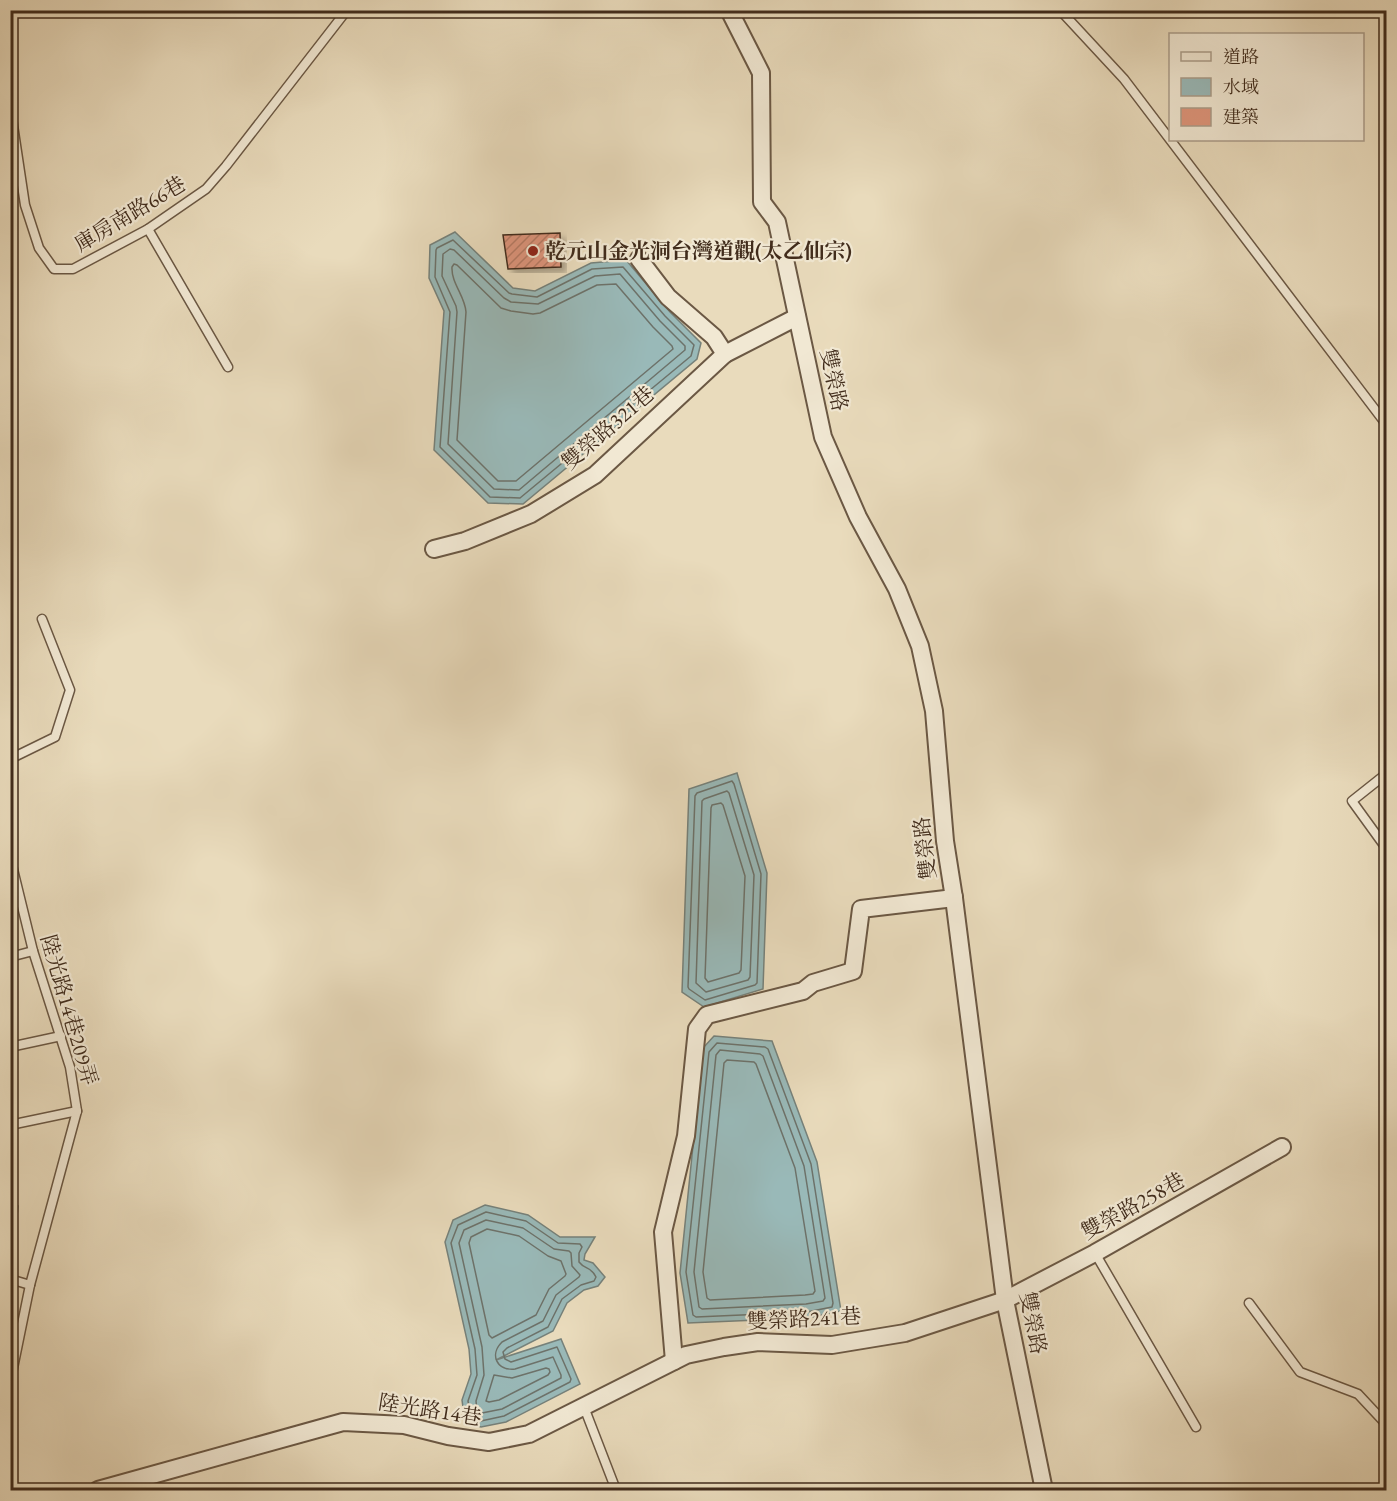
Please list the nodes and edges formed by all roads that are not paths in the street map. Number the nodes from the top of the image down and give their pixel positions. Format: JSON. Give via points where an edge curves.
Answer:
{"nodes":[{"id":1,"x":347,"y":10,"type":"edge"},
{"id":2,"x":729,"y":10,"type":"edge"},
{"id":3,"x":1060,"y":10,"type":"edge"},
{"id":4,"x":10,"y":105,"type":"edge"},
{"id":5,"x":1169,"y":138,"type":"edge"},
{"id":6,"x":1171,"y":141,"type":"edge"},
{"id":7,"x":148,"y":229,"type":"junction"},
{"id":8,"x":639,"y":259,"type":"dead end"},
{"id":9,"x":797,"y":317,"type":"junction"},
{"id":10,"x":725,"y":354,"type":"junction"},
{"id":11,"x":228,"y":367,"type":"dead end"},
{"id":12,"x":1386,"y":424,"type":"edge"},
{"id":13,"x":434,"y":549,"type":"dead end"},
{"id":14,"x":42,"y":619,"type":"dead end"},
{"id":15,"x":10,"y":759,"type":"edge"},
{"id":16,"x":1386,"y":774,"type":"edge"},
{"id":17,"x":1386,"y":848,"type":"edge"},
{"id":18,"x":10,"y":857,"type":"edge"},
{"id":19,"x":954,"y":897,"type":"junction"},
{"id":20,"x":33,"y":951,"type":"junction"},
{"id":21,"x":10,"y":957,"type":"edge"},
{"id":22,"x":61,"y":1036,"type":"junction"},
{"id":23,"x":10,"y":1047,"type":"edge"},
{"id":24,"x":77,"y":1112,"type":"junction"},
{"id":25,"x":10,"y":1125,"type":"edge"},
{"id":26,"x":1282,"y":1147,"type":"dead end"},
{"id":27,"x":1095,"y":1253,"type":"junction"},
{"id":28,"x":10,"y":1279,"type":"edge"},
{"id":29,"x":30,"y":1285,"type":"junction"},
{"id":30,"x":1005,"y":1300,"type":"junction"},
{"id":31,"x":1249,"y":1303,"type":"dead end"},
{"id":32,"x":674,"y":1361,"type":"junction"},
{"id":33,"x":10,"y":1383,"type":"edge"},
{"id":34,"x":584,"y":1407,"type":"junction"},
{"id":35,"x":1386,"y":1424,"type":"edge"},
{"id":36,"x":1196,"y":1427,"type":"dead end"},
{"id":37,"x":98,"y":1491,"type":"edge"},
{"id":38,"x":616,"y":1491,"type":"edge"},
{"id":39,"x":1044,"y":1491,"type":"edge"}],
"edges":[{"from":1,"to":7,"type":"lane","name":"庫房南路66巷","via":[[206,189]]},
{"from":2,"to":9,"type":"street","name":"雙榮路","via":[[761,73],[762,202],[777,222]]},
{"from":3,"to":5,"type":"lane","via":[[1124,79]]},
{"from":4,"to":7,"type":"lane","name":"庫房南路66巷","via":[[25,205],[39,248],[54,269],[73,269]]},
{"from":6,"to":12,"type":"lane"},
{"from":7,"to":11,"type":"lane"},
{"from":8,"to":10,"type":"street","via":[[668,297],[714,338]]},
{"from":9,"to":10,"type":"street","name":"雙榮路321巷"},
{"from":9,"to":19,"type":"street","name":"雙榮路","via":[[823,437],[858,517],[897,589],[920,646],[934,711]]},
{"from":10,"to":13,"type":"street","name":"雙榮路321巷","via":[[595,476],[531,513],[465,542]]},
{"from":14,"to":15,"type":"lane","via":[[70,690],[55,737]]},
{"from":16,"to":17,"type":"lane","via":[[1352,801]]},
{"from":18,"to":20,"type":"lane","name":"陸光路14巷209弄"},
{"from":19,"to":30,"type":"street","name":"雙榮路"},
{"from":19,"to":32,"type":"street","via":[[861,909],[853,971],[813,983],[803,991],[707,1016],[697,1029],[686,1136],[663,1232]]},
{"from":20,"to":21,"type":"lane"},
{"from":20,"to":22,"type":"lane","name":"陸光路14巷209弄"},
{"from":22,"to":23,"type":"lane"},
{"from":22,"to":24,"type":"lane","name":"陸光路14巷209弄"},
{"from":24,"to":25,"type":"lane"},
{"from":24,"to":29,"type":"lane","name":"陸光路14巷209弄"},
{"from":26,"to":27,"type":"street","name":"雙榮路258巷"},
{"from":27,"to":30,"type":"street","name":"雙榮路258巷"},
{"from":27,"to":36,"type":"lane"},
{"from":28,"to":29,"type":"lane"},
{"from":29,"to":33,"type":"lane","name":"陸光路14巷209弄"},
{"from":30,"to":32,"type":"street","name":"雙榮路241巷","via":[[905,1333],[832,1345],[758,1342],[686,1355]]},
{"from":30,"to":39,"type":"street","name":"雙榮路"},
{"from":31,"to":35,"type":"lane","via":[[1300,1372],[1358,1394]]},
{"from":32,"to":34,"type":"street","name":"陸光路14巷"},
{"from":34,"to":37,"type":"street","name":"陸光路14巷","via":[[529,1434],[489,1442],[404,1425],[343,1422]]},
{"from":34,"to":38,"type":"lane"}]}
